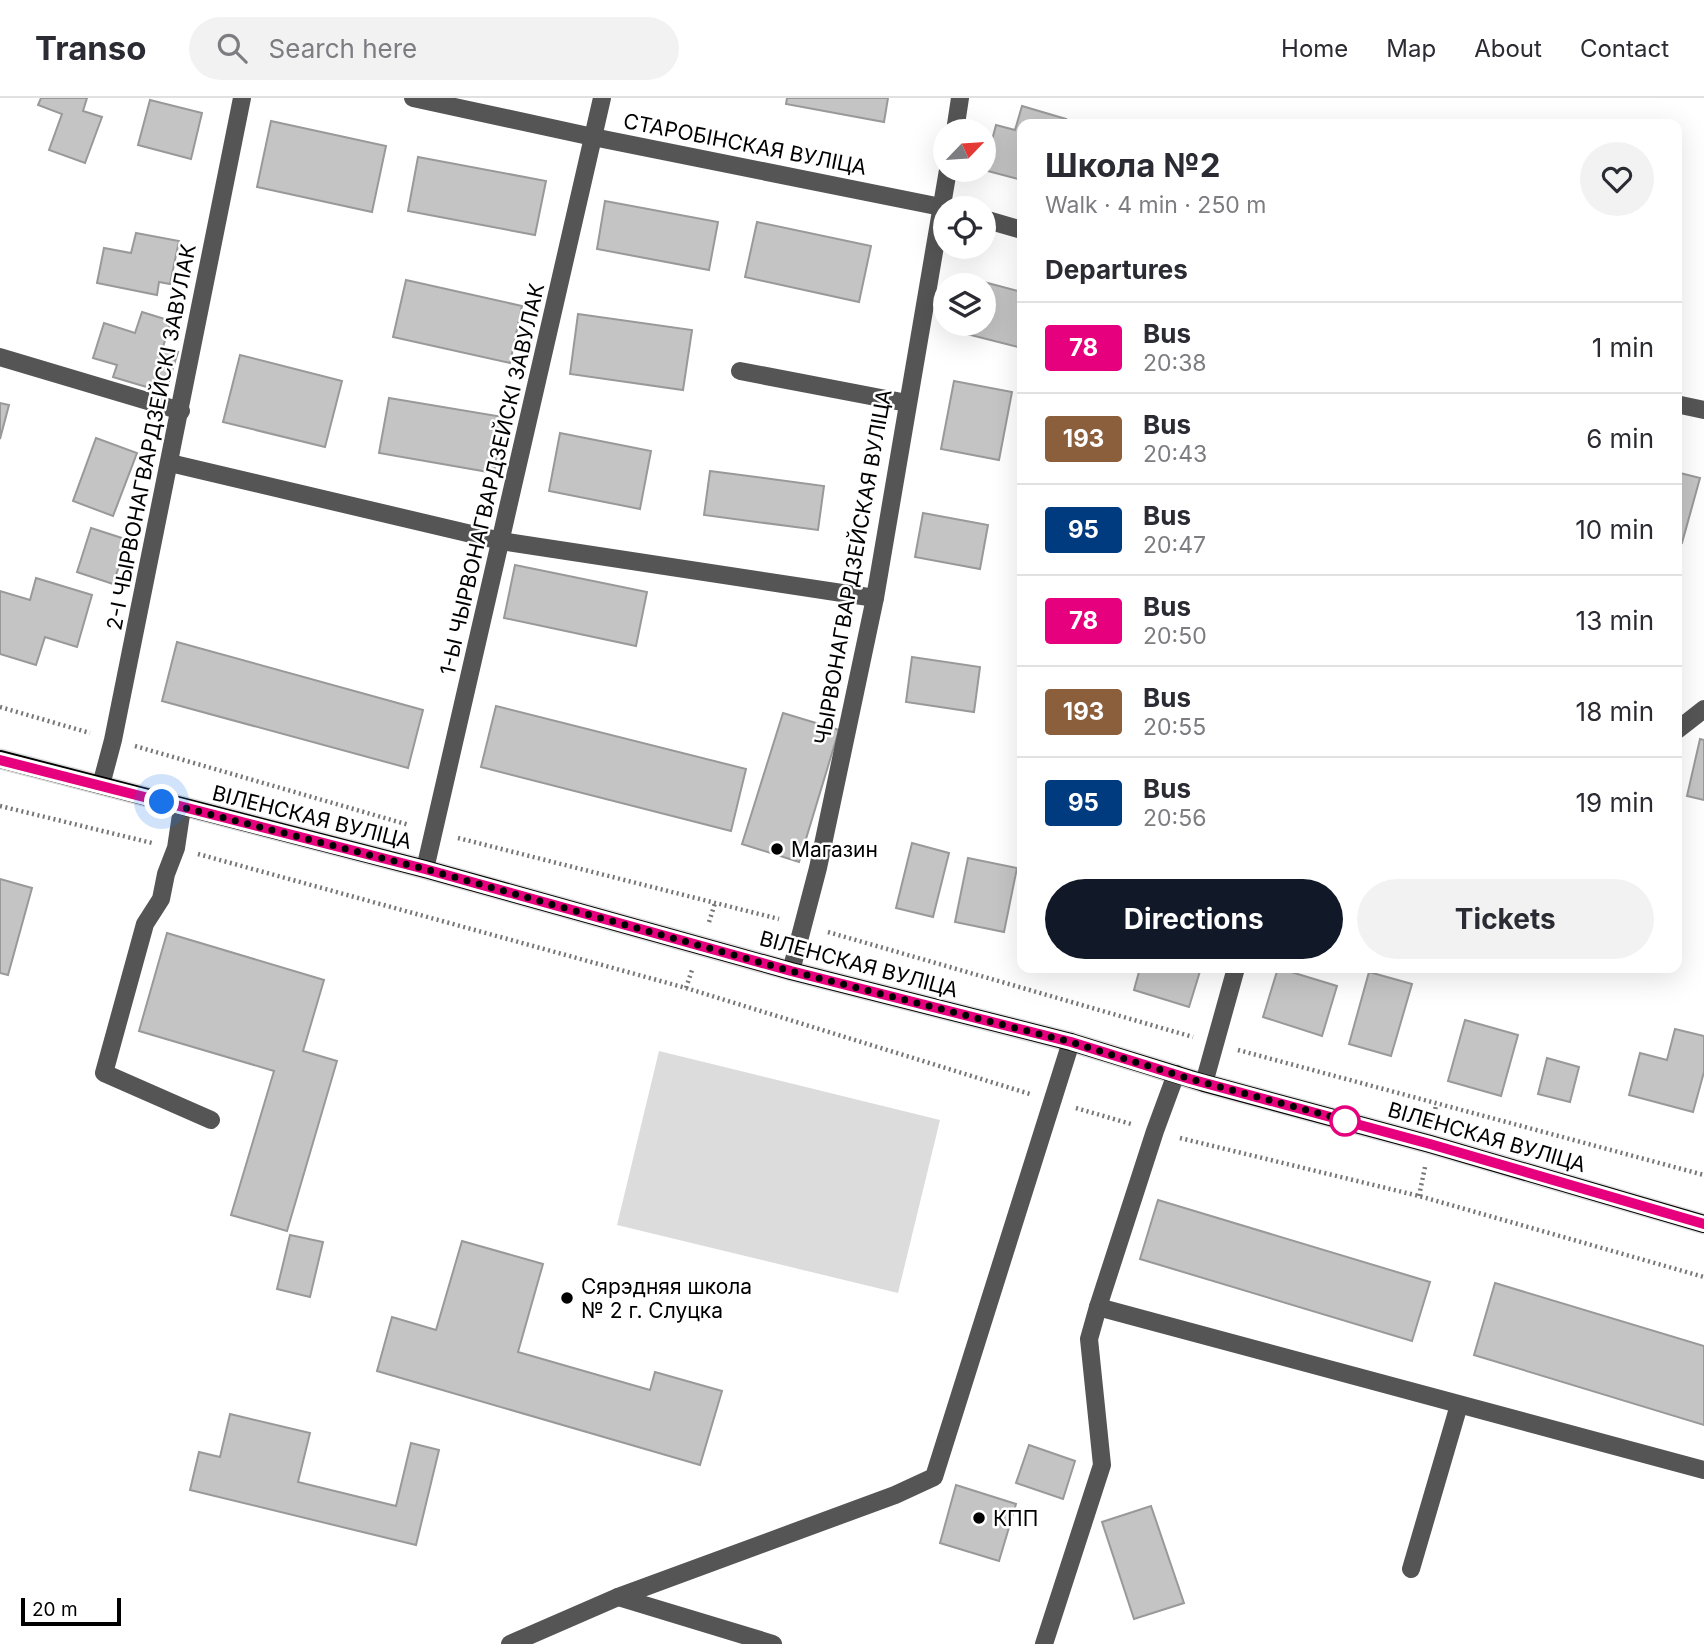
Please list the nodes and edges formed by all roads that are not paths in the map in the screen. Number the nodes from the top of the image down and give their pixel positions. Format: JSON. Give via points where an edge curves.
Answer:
{"nodes":[{"id":1,"x":242,"y":98,"type":"edge"},
{"id":2,"x":413,"y":98,"type":"edge"},
{"id":3,"x":602,"y":98,"type":"edge"},
{"id":4,"x":960,"y":98,"type":"edge"},
{"id":5,"x":957,"y":119,"type":"edge"},
{"id":6,"x":593,"y":137,"type":"junction"},
{"id":7,"x":933,"y":206,"type":"edge"},
{"id":8,"x":996,"y":222,"type":"edge"},
{"id":9,"x":1017,"y":229,"type":"edge"},
{"id":10,"x":934,"y":259,"type":"edge"},
{"id":11,"x":0,"y":357,"type":"edge"},
{"id":12,"x":740,"y":371,"type":"dead end"},
{"id":13,"x":907,"y":403,"type":"junction"},
{"id":14,"x":1682,"y":405,"type":"edge"},
{"id":15,"x":1704,"y":410,"type":"edge"},
{"id":16,"x":181,"y":411,"type":"junction"},
{"id":17,"x":170,"y":463,"type":"junction"},
{"id":18,"x":501,"y":541,"type":"junction"},
{"id":19,"x":875,"y":598,"type":"junction"},
{"id":20,"x":1704,"y":709,"type":"edge"},
{"id":21,"x":1682,"y":726,"type":"edge"},
{"id":22,"x":0,"y":760,"type":"edge"},
{"id":23,"x":101,"y":785,"type":"junction"},
{"id":24,"x":182,"y":808,"type":"junction"},
{"id":25,"x":425,"y":869,"type":"junction"},
{"id":26,"x":791,"y":971,"type":"junction"},
{"id":27,"x":1235,"y":973,"type":"edge"},
{"id":28,"x":1071,"y":1042,"type":"junction"},
{"id":29,"x":1176,"y":1074,"type":"junction"},
{"id":30,"x":1204,"y":1083,"type":"junction"},
{"id":31,"x":211,"y":1121,"type":"dead end"},
{"id":32,"x":1704,"y":1224,"type":"edge"},
{"id":33,"x":1098,"y":1307,"type":"junction"},
{"id":34,"x":1459,"y":1405,"type":"junction"},
{"id":35,"x":1704,"y":1470,"type":"edge"},
{"id":36,"x":1411,"y":1569,"type":"dead end"},
{"id":37,"x":618,"y":1597,"type":"junction"},
{"id":38,"x":510,"y":1644,"type":"edge"},
{"id":39,"x":773,"y":1644,"type":"edge"},
{"id":40,"x":1044,"y":1644,"type":"edge"}],
"edges":[{"from":1,"to":16,"type":"street","name":"2-І ЧЫРВОНАГВАРДЗЕЙСКІ ЗАВУЛАК"},
{"from":2,"to":6,"type":"street","name":"СТАРОБІНСКАЯ ВУЛІЦА"},
{"from":3,"to":6,"type":"street","name":"1-Ы ЧЫРВОНАГВАРДЗЕЙСКІ ЗАВУЛАК"},
{"from":4,"to":5,"type":"street"},
{"from":6,"to":7,"type":"street","name":"СТАРОБІНСКАЯ ВУЛІЦА"},
{"from":6,"to":18,"type":"street","name":"1-Ы ЧЫРВОНАГВАРДЗЕЙСКІ ЗАВУЛАК"},
{"from":8,"to":9,"type":"street"},
{"from":10,"to":13,"type":"street","name":"ЧЫРВОНАГВАРДЗЕЙСКАЯ ВУЛІЦА"},
{"from":11,"to":16,"type":"street"},
{"from":12,"to":13,"type":"street"},
{"from":13,"to":19,"type":"street","name":"ЧЫРВОНАГВАРДЗЕЙСКАЯ ВУЛІЦА"},
{"from":14,"to":15,"type":"street"},
{"from":16,"to":17,"type":"street","name":"2-І ЧЫРВОНАГВАРДЗЕЙСКІ ЗАВУЛАК"},
{"from":17,"to":18,"type":"street"},
{"from":17,"to":23,"type":"street","name":"2-І ЧЫРВОНАГВАРДЗЕЙСКІ ЗАВУЛАК"},
{"from":18,"to":19,"type":"street"},
{"from":18,"to":25,"type":"street","name":"1-Ы ЧЫРВОНАГВАРДЗЕЙСКІ ЗАВУЛАК"},
{"from":19,"to":26,"type":"street","name":"ЧЫРВОНАГВАРДЗЕЙСКАЯ ВУЛІЦА","via":[[821,854]]},
{"from":20,"to":21,"type":"street"},
{"from":22,"to":23,"type":"main road","name":"ВІЛЕНСКАЯ ВУЛІЦА"},
{"from":23,"to":24,"type":"main road","name":"ВІЛЕНСКАЯ ВУЛІЦА"},
{"from":24,"to":25,"type":"main road","name":"ВІЛЕНСКАЯ ВУЛІЦА"},
{"from":24,"to":31,"type":"street","via":[[161,899],[145,924],[104,1073]]},
{"from":25,"to":26,"type":"main road","name":"ВІЛЕНСКАЯ ВУЛІЦА"},
{"from":26,"to":28,"type":"main road","name":"ВІЛЕНСКАЯ ВУЛІЦА"},
{"from":27,"to":30,"type":"street"},
{"from":28,"to":29,"type":"main road","name":"ВІЛЕНСКАЯ ВУЛІЦА"},
{"from":28,"to":37,"type":"street","via":[[934,1477]]},
{"from":29,"to":30,"type":"main road","name":"ВІЛЕНСКАЯ ВУЛІЦА"},
{"from":29,"to":33,"type":"street"},
{"from":30,"to":32,"type":"main road","name":"ВІЛЕНСКАЯ ВУЛІЦА"},
{"from":33,"to":34,"type":"street"},
{"from":33,"to":40,"type":"street","via":[[1089,1339],[1102,1465]]},
{"from":34,"to":35,"type":"street"},
{"from":34,"to":36,"type":"street"},
{"from":37,"to":38,"type":"street"},
{"from":37,"to":39,"type":"street"}]}
